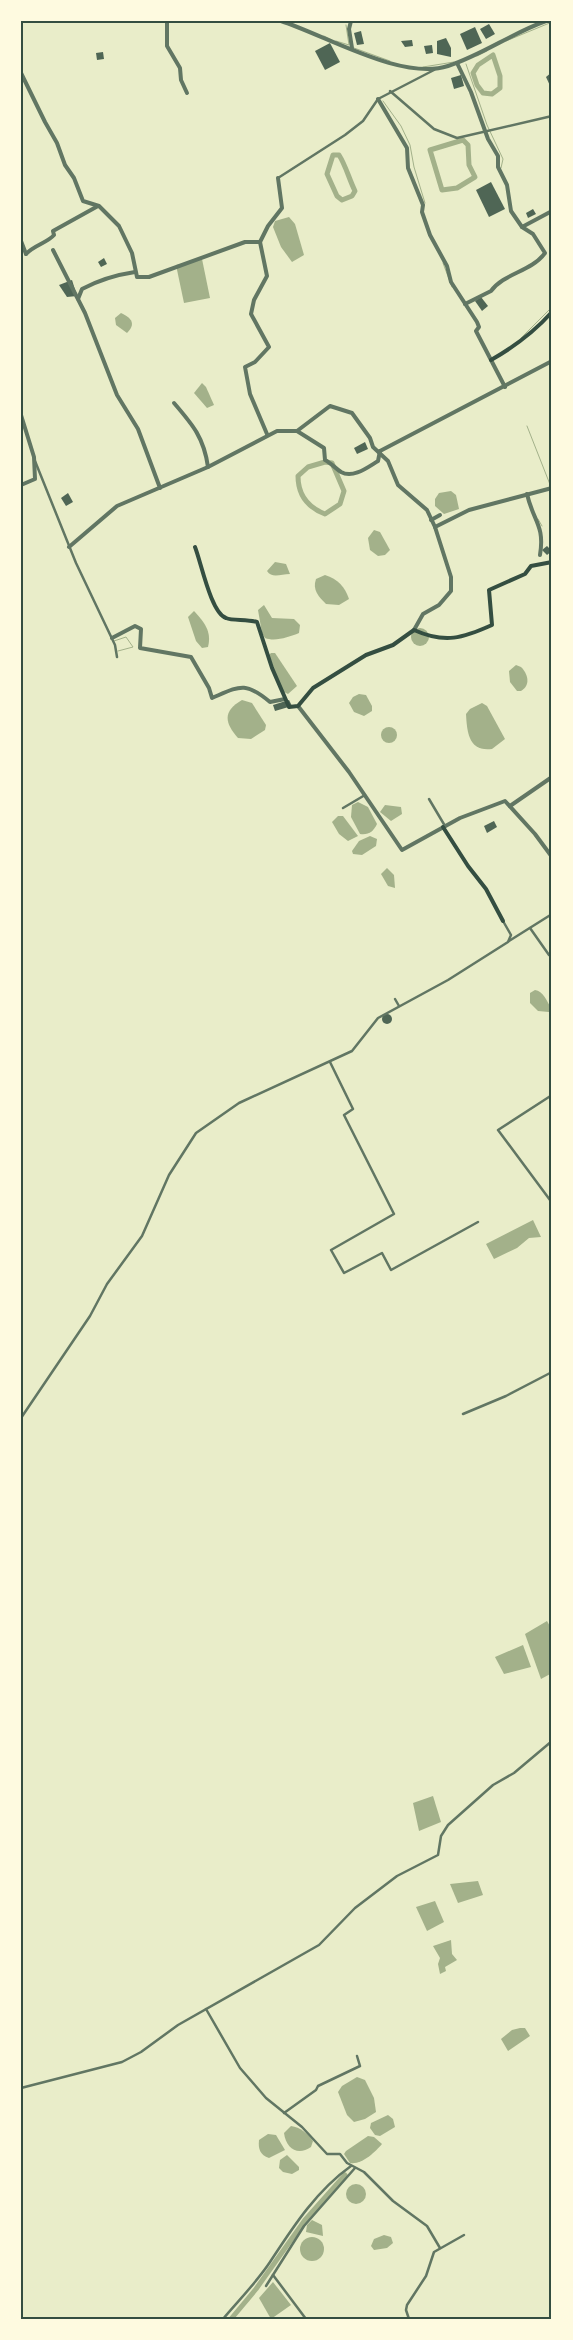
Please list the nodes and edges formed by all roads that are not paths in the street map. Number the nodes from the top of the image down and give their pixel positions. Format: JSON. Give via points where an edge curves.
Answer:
{"nodes":[{"id":1,"x":167,"y":21,"type":"edge"},
{"id":2,"x":281,"y":21,"type":"edge"},
{"id":3,"x":351,"y":21,"type":"edge"},
{"id":4,"x":546,"y":21,"type":"edge"},
{"id":5,"x":352,"y":48,"type":"junction"},
{"id":6,"x":457,"y":63,"type":"junction"},
{"id":7,"x":435,"y":69,"type":"junction"},
{"id":8,"x":21,"y":74,"type":"edge"},
{"id":9,"x":390,"y":91,"type":"junction"},
{"id":10,"x":187,"y":93,"type":"dead end"},
{"id":11,"x":378,"y":99,"type":"junction"},
{"id":12,"x":552,"y":116,"type":"edge"},
{"id":13,"x":486,"y":132,"type":"junction"},
{"id":14,"x":278,"y":178,"type":"joint"},
{"id":15,"x":99,"y":206,"type":"junction"},
{"id":16,"x":552,"y":211,"type":"edge"},
{"id":17,"x":522,"y":227,"type":"junction"},
{"id":18,"x":21,"y":241,"type":"edge"},
{"id":19,"x":260,"y":242,"type":"junction"},
{"id":20,"x":52,"y":250,"type":"dead end"},
{"id":21,"x":135,"y":272,"type":"junction"},
{"id":22,"x":78,"y":299,"type":"junction"},
{"id":23,"x":465,"y":304,"type":"junction"},
{"id":24,"x":552,"y":312,"type":"edge"},
{"id":25,"x":491,"y":360,"type":"junction"},
{"id":26,"x":552,"y":361,"type":"edge"},
{"id":27,"x":505,"y":387,"type":"junction"},
{"id":28,"x":174,"y":403,"type":"dead end"},
{"id":29,"x":21,"y":415,"type":"edge"},
{"id":30,"x":297,"y":431,"type":"junction"},
{"id":31,"x":267,"y":434,"type":"junction"},
{"id":32,"x":380,"y":451,"type":"junction"},
{"id":33,"x":34,"y":457,"type":"junction"},
{"id":34,"x":208,"y":468,"type":"junction"},
{"id":35,"x":21,"y":485,"type":"edge"},
{"id":36,"x":160,"y":488,"type":"junction"},
{"id":37,"x":552,"y":488,"type":"edge"},
{"id":38,"x":526,"y":494,"type":"junction"},
{"id":39,"x":440,"y":515,"type":"dead end"},
{"id":40,"x":431,"y":520,"type":"junction"},
{"id":41,"x":435,"y":526,"type":"junction"},
{"id":42,"x":70,"y":547,"type":"junction"},
{"id":43,"x":195,"y":547,"type":"dead end"},
{"id":44,"x":540,"y":555,"type":"dead end"},
{"id":45,"x":552,"y":562,"type":"edge"},
{"id":46,"x":414,"y":630,"type":"junction"},
{"id":47,"x":112,"y":638,"type":"junction"},
{"id":48,"x":117,"y":657,"type":"dead end"},
{"id":49,"x":285,"y":699,"type":"junction"},
{"id":50,"x":298,"y":706,"type":"junction"},
{"id":51,"x":552,"y":777,"type":"edge"},
{"id":52,"x":365,"y":795,"type":"junction"},
{"id":53,"x":429,"y":799,"type":"dead end"},
{"id":54,"x":510,"y":806,"type":"junction"},
{"id":55,"x":343,"y":808,"type":"dead end"},
{"id":56,"x":444,"y":827,"type":"junction"},
{"id":57,"x":552,"y":857,"type":"edge"},
{"id":58,"x":552,"y":914,"type":"edge"},
{"id":59,"x":503,"y":922,"type":"joint"},
{"id":60,"x":530,"y":928,"type":"junction"},
{"id":61,"x":508,"y":942,"type":"junction"},
{"id":62,"x":548,"y":955,"type":"dead end"},
{"id":63,"x":395,"y":999,"type":"dead end"},
{"id":64,"x":399,"y":1006,"type":"junction"},
{"id":65,"x":330,"y":1062,"type":"junction"},
{"id":66,"x":552,"y":1095,"type":"edge"},
{"id":67,"x":552,"y":1199,"type":"edge"},
{"id":68,"x":478,"y":1222,"type":"dead end"},
{"id":69,"x":552,"y":1372,"type":"edge"},
{"id":70,"x":463,"y":1414,"type":"dead end"},
{"id":71,"x":21,"y":1418,"type":"edge"},
{"id":72,"x":552,"y":1741,"type":"edge"},
{"id":73,"x":206,"y":2009,"type":"junction"},
{"id":74,"x":357,"y":2056,"type":"dead end"},
{"id":75,"x":21,"y":2088,"type":"edge"},
{"id":76,"x":284,"y":2113,"type":"junction"},
{"id":77,"x":353,"y":2167,"type":"junction"},
{"id":78,"x":464,"y":2235,"type":"dead end"},
{"id":79,"x":440,"y":2248,"type":"junction"},
{"id":80,"x":272,"y":2275,"type":"junction"},
{"id":81,"x":266,"y":2286,"type":"dead end"},
{"id":82,"x":223,"y":2319,"type":"edge"},
{"id":83,"x":306,"y":2319,"type":"edge"},
{"id":84,"x":410,"y":2319,"type":"edge"}],
"edges":[{"from":1,"to":10,"type":"street","via":[[168,46],[180,68]]},
{"from":2,"to":5,"type":"street"},
{"from":3,"to":5,"type":"street"},
{"from":4,"to":6,"type":"street"},
{"from":5,"to":7,"type":"street","via":[[404,67]]},
{"from":6,"to":7,"type":"street"},
{"from":6,"to":13,"type":"street"},
{"from":7,"to":9,"type":"street"},
{"from":8,"to":15,"type":"street","via":[[83,201]]},
{"from":9,"to":11,"type":"street"},
{"from":9,"to":13,"type":"street","via":[[434,129],[457,138]]},
{"from":11,"to":14,"type":"street","via":[[363,121]]},
{"from":11,"to":23,"type":"street","via":[[407,148],[408,168],[423,205],[422,212],[451,282]]},
{"from":12,"to":13,"type":"street"},
{"from":13,"to":17,"type":"street","via":[[498,156],[511,211]]},
{"from":14,"to":19,"type":"street","via":[[282,208]]},
{"from":15,"to":18,"type":"street","via":[[53,231],[52,238],[26,254]]},
{"from":15,"to":21,"type":"street","via":[[118,226],[132,253]]},
{"from":16,"to":17,"type":"street"},
{"from":17,"to":23,"type":"street","via":[[533,234],[544,256]]},
{"from":19,"to":21,"type":"street","via":[[245,242],[149,277],[137,277]]},
{"from":19,"to":31,"type":"street","via":[[266,276],[254,300],[252,314],[269,347],[255,362],[245,367],[250,394]]},
{"from":20,"to":22,"type":"street"},
{"from":21,"to":22,"type":"street","via":[[95,282],[82,289]]},
{"from":22,"to":36,"type":"street","via":[[117,395],[138,429]]},
{"from":23,"to":25,"type":"street","via":[[477,322],[479,327],[476,331]]},
{"from":24,"to":25,"type":"main road","via":[[505,354]]},
{"from":25,"to":27,"type":"street"},
{"from":26,"to":27,"type":"street"},
{"from":27,"to":32,"type":"street"},
{"from":28,"to":34,"type":"street","via":[[198,431],[206,448]]},
{"from":29,"to":33,"type":"street"},
{"from":30,"to":31,"type":"street","via":[[285,429]]},
{"from":30,"to":32,"type":"street","via":[[330,406],[352,413],[373,447]]},
{"from":30,"to":32,"type":"street","via":[[324,448],[325,460],[342,473],[364,470],[378,461]]},
{"from":31,"to":34,"type":"street"},
{"from":32,"to":40,"type":"street","via":[[398,485],[422,505]]},
{"from":33,"to":35,"type":"street","via":[[35,479]]},
{"from":33,"to":42,"type":"street"},
{"from":34,"to":36,"type":"street"},
{"from":36,"to":42,"type":"street","via":[[117,506]]},
{"from":37,"to":38,"type":"street"},
{"from":38,"to":41,"type":"street","via":[[469,510]]},
{"from":38,"to":44,"type":"street","via":[[543,539]]},
{"from":39,"to":40,"type":"street"},
{"from":40,"to":41,"type":"street"},
{"from":41,"to":46,"type":"street","via":[[451,577],[451,591],[439,605],[423,614]]},
{"from":42,"to":47,"type":"street"},
{"from":43,"to":49,"type":"main road","via":[[221,616],[228,620],[244,618],[257,622]]},
{"from":45,"to":46,"type":"main road","via":[[531,566],[525,574],[489,590],[492,625],[453,639],[438,639]]},
{"from":46,"to":50,"type":"main road","via":[[314,688]]},
{"from":47,"to":48,"type":"street"},
{"from":47,"to":49,"type":"street","via":[[135,626],[141,629],[140,648],[190,657],[212,698],[237,688],[253,688],[270,702]]},
{"from":49,"to":50,"type":"main road","via":[[289,707]]},
{"from":50,"to":52,"type":"street"},
{"from":51,"to":54,"type":"street"},
{"from":52,"to":55,"type":"street"},
{"from":52,"to":56,"type":"street","via":[[402,850]]},
{"from":53,"to":56,"type":"street"},
{"from":54,"to":56,"type":"street","via":[[505,801]]},
{"from":54,"to":57,"type":"street"},
{"from":56,"to":59,"type":"main road","via":[[486,889]]},
{"from":58,"to":60,"type":"street"},
{"from":59,"to":61,"type":"street","via":[[510,935]]},
{"from":60,"to":61,"type":"street"},
{"from":60,"to":62,"type":"street"},
{"from":61,"to":64,"type":"street"},
{"from":63,"to":64,"type":"street"},
{"from":64,"to":65,"type":"street","via":[[378,1018],[357,1047]]},
{"from":65,"to":68,"type":"street","via":[[353,1109],[344,1115],[394,1214],[331,1250],[344,1273],[382,1253],[391,1270]]},
{"from":65,"to":71,"type":"street","via":[[240,1103],[196,1133],[169,1175],[142,1236],[107,1284],[75,1339]]},
{"from":66,"to":67,"type":"street","via":[[498,1130]]},
{"from":69,"to":70,"type":"street"},
{"from":72,"to":73,"type":"street","via":[[514,1773],[493,1785],[448,1825],[441,1836],[438,1855],[397,1876],[355,1908],[319,1945]]},
{"from":73,"to":75,"type":"street","via":[[122,2062]]},
{"from":73,"to":76,"type":"street","via":[[240,2068]]},
{"from":74,"to":76,"type":"street","via":[[360,2066],[318,2086]]},
{"from":76,"to":77,"type":"street","via":[[327,2154],[340,2154]]},
{"from":77,"to":79,"type":"street","via":[[364,2172],[393,2201],[427,2226]]},
{"from":77,"to":80,"type":"street","via":[[304,2226]]},
{"from":77,"to":82,"type":"street","via":[[333,2179],[312,2202]]},
{"from":78,"to":79,"type":"street"},
{"from":79,"to":84,"type":"street","via":[[434,2252],[426,2276],[407,2305]]},
{"from":80,"to":81,"type":"street"},
{"from":80,"to":83,"type":"street"}]}
